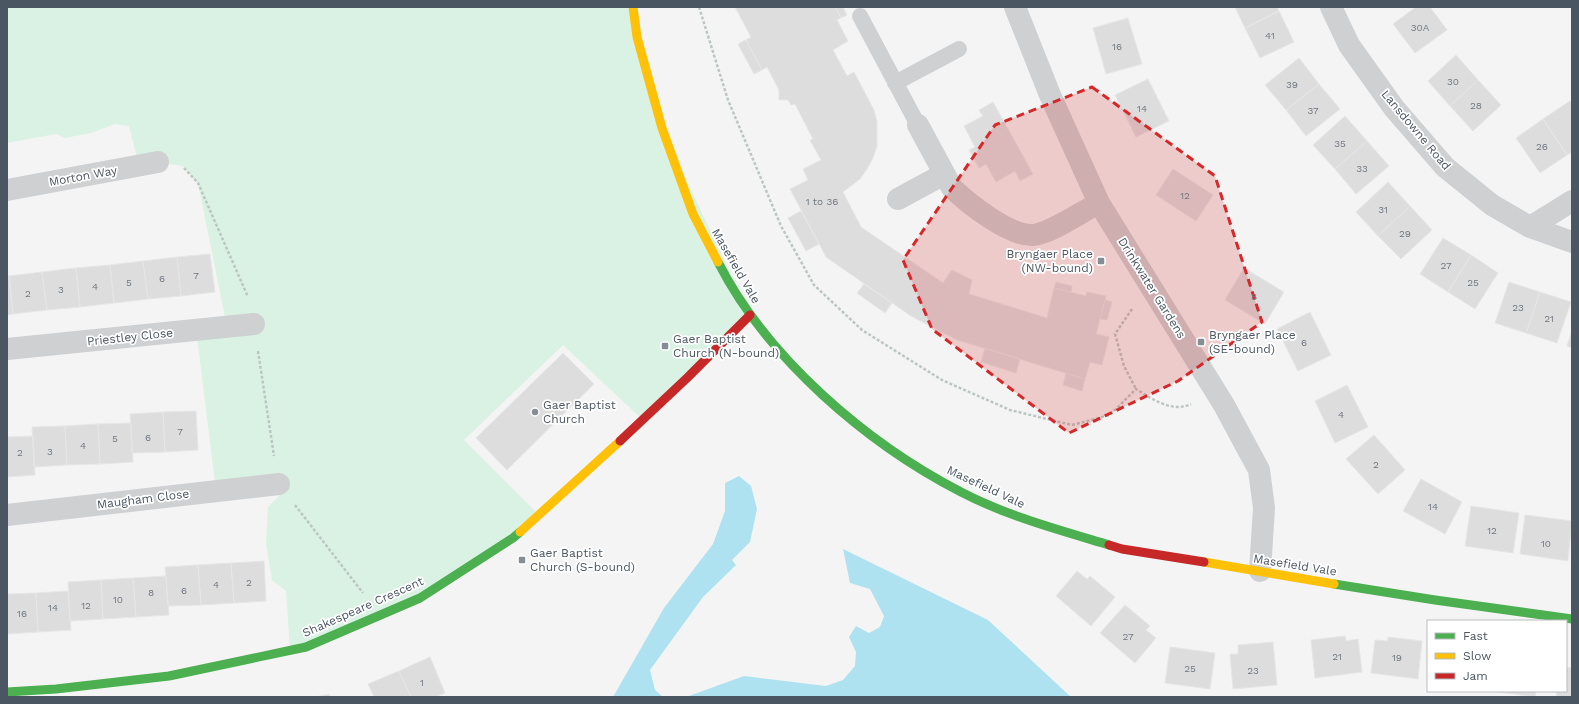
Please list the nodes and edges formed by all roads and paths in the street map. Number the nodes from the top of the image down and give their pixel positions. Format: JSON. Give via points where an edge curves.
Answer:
{"nodes":[{"id":1,"x":633,"y":7,"type":"edge"},
{"id":2,"x":699,"y":7,"type":"edge"},
{"id":3,"x":1015,"y":7,"type":"edge"},
{"id":4,"x":1331,"y":7,"type":"edge"},
{"id":5,"x":860,"y":16,"type":"dead end"},
{"id":6,"x":959,"y":49,"type":"dead end"},
{"id":7,"x":895,"y":83,"type":"junction"},
{"id":8,"x":918,"y":126,"type":"joint"},
{"id":9,"x":158,"y":162,"type":"joint"},
{"id":10,"x":944,"y":174,"type":"junction"},
{"id":11,"x":7,"y":190,"type":"edge"},
{"id":12,"x":898,"y":199,"type":"dead end"},
{"id":13,"x":1572,"y":201,"type":"edge"},
{"id":14,"x":1099,"y":203,"type":"junction"},
{"id":15,"x":1530,"y":227,"type":"junction"},
{"id":16,"x":1572,"y":242,"type":"edge"},
{"id":17,"x":1149,"y":283,"type":"junction"},
{"id":18,"x":750,"y":315,"type":"junction"},
{"id":19,"x":254,"y":324,"type":"junction"},
{"id":20,"x":7,"y":350,"type":"edge"},
{"id":21,"x":1136,"y":389,"type":"junction"},
{"id":22,"x":1217,"y":393,"type":"junction"},
{"id":23,"x":279,"y":484,"type":"junction"},
{"id":24,"x":7,"y":515,"type":"edge"},
{"id":25,"x":1260,"y":571,"type":"junction"},
{"id":26,"x":380,"y":615,"type":"junction"},
{"id":27,"x":1572,"y":619,"type":"edge"},
{"id":28,"x":7,"y":692,"type":"edge"}],
"edges":[{"from":1,"to":18,"type":"street","name":"Masefield Vale","via":[[637,37],[662,128],[693,214],[724,274]]},
{"from":2,"to":21,"type":"path","via":[[728,100],[781,226],[814,285],[862,330],[942,380],[1010,410],[1072,425],[1110,415]]},
{"from":3,"to":14,"type":"street","name":"Drinkwater Gardens","via":[[1050,95]]},
{"from":4,"to":15,"type":"street","name":"Lansdowne Road","via":[[1349,45],[1394,108],[1445,167],[1492,205]]},
{"from":5,"to":7,"type":"lane"},
{"from":6,"to":7,"type":"lane"},
{"from":7,"to":8,"type":"lane"},
{"from":8,"to":10,"type":"street"},
{"from":9,"to":11,"type":"street","name":"Morton Way"},
{"from":9,"to":19,"type":"path","via":[[183,166],[198,183],[250,302]]},
{"from":10,"to":12,"type":"street"},
{"from":10,"to":14,"type":"street","via":[[960,196],[1006,228],[1019,233],[1034,235],[1046,231]]},
{"from":13,"to":15,"type":"street"},
{"from":14,"to":17,"type":"street","name":"Drinkwater Gardens"},
{"from":15,"to":16,"type":"street","name":"Lansdowne Road"},
{"from":17,"to":21,"type":"path","via":[[1115,334],[1124,366]]},
{"from":17,"to":22,"type":"street","name":"Drinkwater Gardens"},
{"from":18,"to":25,"type":"street","name":"Masefield Vale","via":[[799,373],[844,414],[902,457],[961,492],[1032,522],[1122,549]]},
{"from":18,"to":26,"type":"street","name":"Shakespeare Crescent","via":[[654,410],[513,538],[420,598]]},
{"from":19,"to":20,"type":"street","name":"Priestley Close"},
{"from":19,"to":23,"type":"path"},
{"from":21,"to":22,"type":"path","via":[[1161,404],[1184,407]]},
{"from":22,"to":25,"type":"street","name":"Drinkwater Gardens","via":[[1259,470],[1264,508]]},
{"from":23,"to":24,"type":"street","name":"Maugham Close"},
{"from":23,"to":26,"type":"path"},
{"from":25,"to":27,"type":"street","name":"Masefield Vale","via":[[1435,600]]},
{"from":26,"to":28,"type":"street","name":"Shakespeare Crescent","via":[[306,647],[169,676]]}]}
